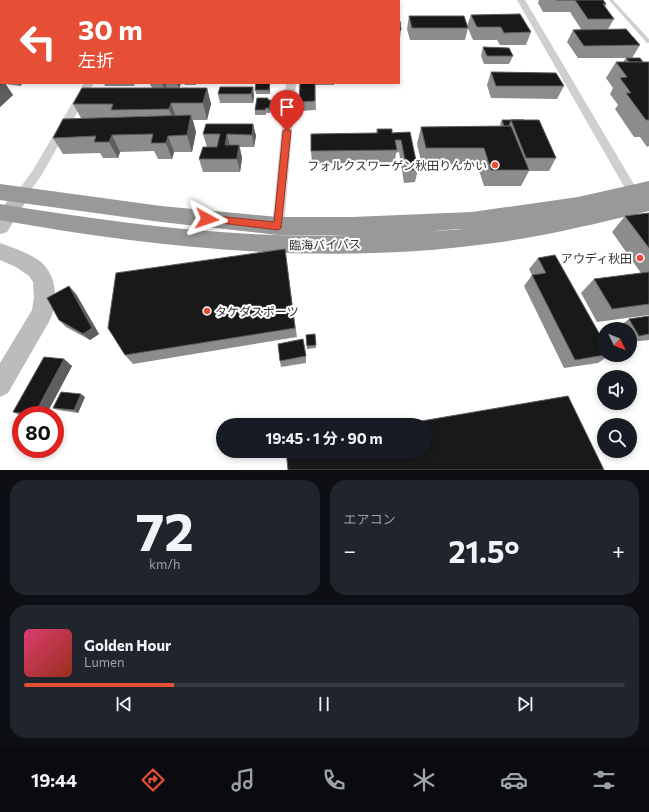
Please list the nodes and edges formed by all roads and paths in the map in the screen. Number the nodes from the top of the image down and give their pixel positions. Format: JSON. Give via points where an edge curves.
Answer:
{"nodes":[{"id":1,"x":521,"y":0,"type":"edge"},
{"id":2,"x":611,"y":0,"type":"edge"},
{"id":3,"x":649,"y":42,"type":"edge"},
{"id":4,"x":88,"y":84,"type":"edge"},
{"id":5,"x":291,"y":84,"type":"edge"},
{"id":6,"x":0,"y":192,"type":"edge"},
{"id":7,"x":21,"y":195,"type":"junction"},
{"id":8,"x":643,"y":197,"type":"edge"},
{"id":9,"x":3,"y":217,"type":"edge"},
{"id":10,"x":278,"y":226,"type":"junction"},
{"id":11,"x":0,"y":250,"type":"edge"},
{"id":12,"x":0,"y":385,"type":"edge"}],
"edges":[{"from":1,"to":8,"type":"street"},
{"from":2,"to":3,"type":"lane"},
{"from":4,"to":7,"type":"street","via":[[37,173]]},
{"from":5,"to":10,"type":"street"},
{"from":6,"to":7,"type":"highway","name":"臨海バイパス"},
{"from":7,"to":9,"type":"street"},
{"from":7,"to":10,"type":"highway","name":"臨海バイパス","via":[[161,214]]},
{"from":8,"to":9,"type":"highway","name":"臨海バイパス","via":[[559,224],[471,237],[399,242],[272,244],[175,238]]},
{"from":8,"to":10,"type":"highway","name":"臨海バイパス","via":[[472,220],[366,226]]},
{"from":11,"to":12,"type":"street","via":[[34,268],[42,278],[46,300],[42,313]]}]}
